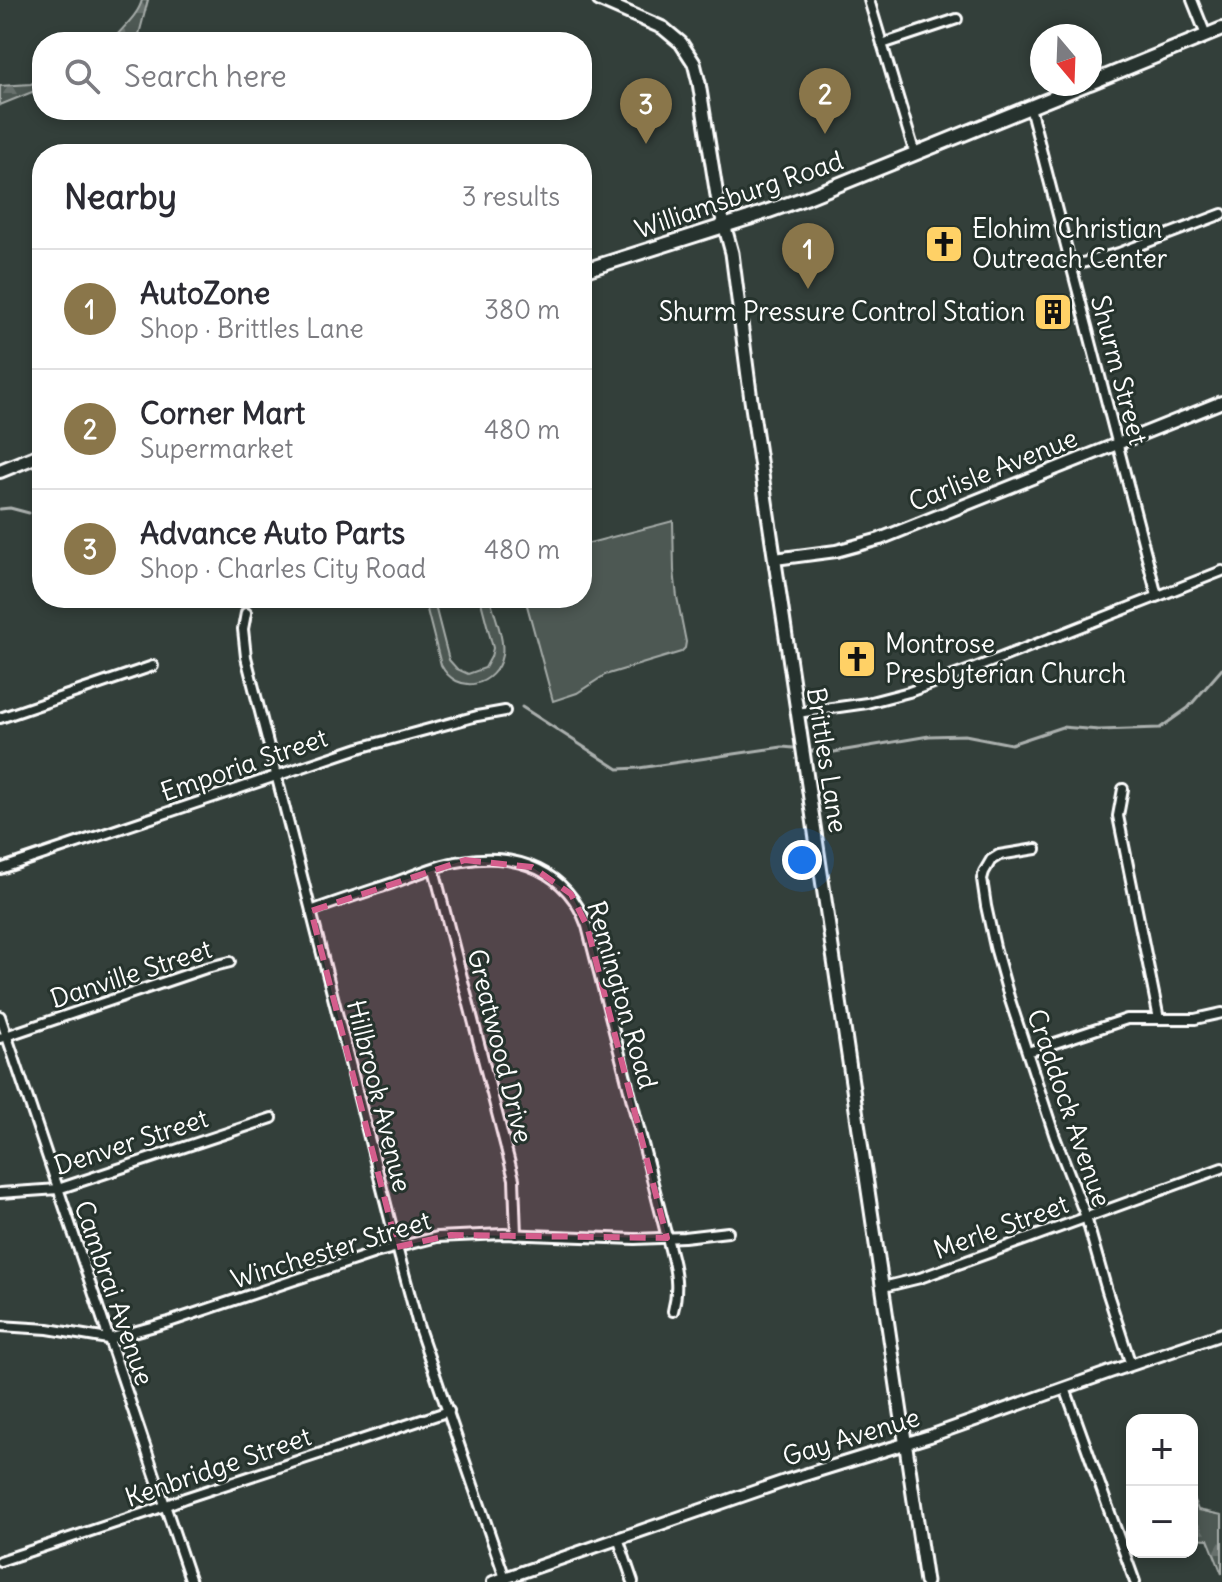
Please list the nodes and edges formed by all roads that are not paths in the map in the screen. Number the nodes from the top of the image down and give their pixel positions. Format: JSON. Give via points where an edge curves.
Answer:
{"nodes":[{"id":1,"x":599,"y":0,"type":"edge"},
{"id":2,"x":869,"y":0,"type":"edge"},
{"id":3,"x":1192,"y":0,"type":"edge"},
{"id":4,"x":957,"y":19,"type":"dead end"},
{"id":5,"x":1222,"y":29,"type":"edge"},
{"id":6,"x":1206,"y":35,"type":"junction"},
{"id":7,"x":882,"y":44,"type":"junction"},
{"id":8,"x":1102,"y":77,"type":"edge"},
{"id":9,"x":1057,"y":96,"type":"edge"},
{"id":10,"x":1030,"y":107,"type":"junction"},
{"id":11,"x":915,"y":154,"type":"junction"},
{"id":12,"x":1222,"y":214,"type":"edge"},
{"id":13,"x":725,"y":226,"type":"junction"},
{"id":14,"x":1071,"y":266,"type":"junction"},
{"id":15,"x":592,"y":268,"type":"edge"},
{"id":16,"x":1222,"y":402,"type":"edge"},
{"id":17,"x":1117,"y":444,"type":"junction"},
{"id":18,"x":32,"y":458,"type":"edge"},
{"id":19,"x":0,"y":471,"type":"edge"},
{"id":20,"x":775,"y":559,"type":"junction"},
{"id":21,"x":1222,"y":571,"type":"edge"},
{"id":22,"x":1157,"y":596,"type":"junction"},
{"id":23,"x":246,"y":613,"type":"dead end"},
{"id":24,"x":153,"y":666,"type":"dead end"},
{"id":25,"x":505,"y":711,"type":"dead end"},
{"id":26,"x":797,"y":713,"type":"junction"},
{"id":27,"x":0,"y":718,"type":"edge"},
{"id":28,"x":277,"y":775,"type":"junction"},
{"id":29,"x":1123,"y":789,"type":"dead end"},
{"id":30,"x":1036,"y":849,"type":"dead end"},
{"id":31,"x":0,"y":869,"type":"edge"},
{"id":32,"x":434,"y":869,"type":"junction"},
{"id":33,"x":311,"y":911,"type":"junction"},
{"id":34,"x":230,"y":962,"type":"dead end"},
{"id":35,"x":1222,"y":1013,"type":"edge"},
{"id":36,"x":0,"y":1016,"type":"edge"},
{"id":37,"x":1159,"y":1019,"type":"junction"},
{"id":38,"x":3,"y":1037,"type":"edge"},
{"id":39,"x":1028,"y":1052,"type":"junction"},
{"id":40,"x":272,"y":1118,"type":"dead end"},
{"id":41,"x":1222,"y":1168,"type":"edge"},
{"id":42,"x":58,"y":1189,"type":"junction"},
{"id":43,"x":0,"y":1193,"type":"edge"},
{"id":44,"x":1086,"y":1217,"type":"junction"},
{"id":45,"x":728,"y":1232,"type":"dead end"},
{"id":46,"x":516,"y":1235,"type":"junction"},
{"id":47,"x":667,"y":1238,"type":"junction"},
{"id":48,"x":397,"y":1247,"type":"junction"},
{"id":49,"x":883,"y":1287,"type":"junction"},
{"id":50,"x":673,"y":1311,"type":"dead end"},
{"id":51,"x":0,"y":1326,"type":"edge"},
{"id":52,"x":1222,"y":1334,"type":"edge"},
{"id":53,"x":108,"y":1339,"type":"junction"},
{"id":54,"x":1131,"y":1365,"type":"junction"},
{"id":55,"x":1065,"y":1388,"type":"junction"},
{"id":56,"x":449,"y":1411,"type":"junction"},
{"id":57,"x":906,"y":1443,"type":"junction"},
{"id":58,"x":165,"y":1505,"type":"junction"},
{"id":59,"x":618,"y":1538,"type":"junction"},
{"id":60,"x":0,"y":1561,"type":"edge"},
{"id":61,"x":506,"y":1580,"type":"edge"},
{"id":62,"x":191,"y":1582,"type":"edge"},
{"id":63,"x":493,"y":1582,"type":"edge"},
{"id":64,"x":633,"y":1582,"type":"edge"},
{"id":65,"x":926,"y":1582,"type":"edge"},
{"id":66,"x":1135,"y":1582,"type":"edge"}],
"edges":[{"from":1,"to":13,"type":"main road","name":"Brittles Lane","via":[[663,28],[690,56]]},
{"from":2,"to":7,"type":"street"},
{"from":3,"to":6,"type":"street"},
{"from":4,"to":7,"type":"street"},
{"from":5,"to":6,"type":"main road","name":"Williamsburg Road"},
{"from":6,"to":8,"type":"main road","name":"Williamsburg Road"},
{"from":7,"to":11,"type":"street"},
{"from":9,"to":10,"type":"main road","name":"Williamsburg Road"},
{"from":10,"to":11,"type":"main road","name":"Williamsburg Road"},
{"from":10,"to":14,"type":"street","name":"Shurm Street"},
{"from":11,"to":13,"type":"main road","name":"Williamsburg Road"},
{"from":12,"to":14,"type":"street"},
{"from":13,"to":15,"type":"main road","name":"Williamsburg Road"},
{"from":13,"to":20,"type":"main road","name":"Brittles Lane"},
{"from":14,"to":17,"type":"street","name":"Shurm Street"},
{"from":16,"to":17,"type":"street","name":"Carlisle Avenue"},
{"from":17,"to":20,"type":"street","name":"Carlisle Avenue","via":[[880,539]]},
{"from":17,"to":22,"type":"street","name":"Shurm Street"},
{"from":18,"to":19,"type":"main road"},
{"from":20,"to":26,"type":"main road","name":"Brittles Lane"},
{"from":21,"to":22,"type":"street"},
{"from":22,"to":26,"type":"street","via":[[909,692]]},
{"from":23,"to":28,"type":"street","name":"Hillbrook Avenue","via":[[246,657]]},
{"from":24,"to":27,"type":"street"},
{"from":25,"to":28,"type":"street","name":"Emporia Street","via":[[408,733]]},
{"from":26,"to":49,"type":"main road","name":"Brittles Lane"},
{"from":28,"to":31,"type":"street","name":"Emporia Street"},
{"from":28,"to":33,"type":"street","name":"Hillbrook Avenue"},
{"from":29,"to":37,"type":"street","via":[[1118,816]]},
{"from":30,"to":39,"type":"street","name":"Craddock Avenue","via":[[999,855],[989,862],[982,879],[1002,973]]},
{"from":32,"to":33,"type":"street","name":"Remington Road"},
{"from":32,"to":46,"type":"street","name":"Greatwood Drive","via":[[514,1179]]},
{"from":32,"to":47,"type":"street","name":"Remington Road","via":[[465,860],[519,863],[559,882],[576,901],[587,926]]},
{"from":33,"to":48,"type":"street","name":"Hillbrook Avenue"},
{"from":34,"to":38,"type":"street","name":"Danville Street"},
{"from":35,"to":37,"type":"street"},
{"from":36,"to":38,"type":"street","name":"Cambrai Avenue"},
{"from":37,"to":39,"type":"street","via":[[1127,1019]]},
{"from":38,"to":42,"type":"street","name":"Cambrai Avenue"},
{"from":39,"to":44,"type":"street","name":"Craddock Avenue"},
{"from":40,"to":42,"type":"street","name":"Denver Street"},
{"from":41,"to":44,"type":"street","name":"Merle Street"},
{"from":42,"to":43,"type":"street","name":"Denver Street"},
{"from":42,"to":53,"type":"street","name":"Cambrai Avenue"},
{"from":44,"to":49,"type":"street","name":"Merle Street"},
{"from":44,"to":54,"type":"street","name":"Craddock Avenue"},
{"from":45,"to":47,"type":"street","name":"Winchester Street"},
{"from":46,"to":47,"type":"street","name":"Winchester Street"},
{"from":46,"to":48,"type":"street","name":"Winchester Street","via":[[451,1235]]},
{"from":47,"to":50,"type":"street","name":"Remington Road","via":[[677,1279]]},
{"from":48,"to":53,"type":"street","name":"Winchester Street"},
{"from":48,"to":56,"type":"street","name":"Hillbrook Avenue"},
{"from":49,"to":57,"type":"main road","name":"Brittles Lane"},
{"from":51,"to":53,"type":"street","name":"Winchester Street"},
{"from":52,"to":54,"type":"street","name":"Gay Avenue"},
{"from":53,"to":58,"type":"street","name":"Cambrai Avenue"},
{"from":54,"to":55,"type":"street","name":"Gay Avenue"},
{"from":55,"to":57,"type":"street","name":"Gay Avenue"},
{"from":55,"to":66,"type":"street"},
{"from":56,"to":58,"type":"street","name":"Kenbridge Street"},
{"from":56,"to":61,"type":"street","name":"Hillbrook Avenue"},
{"from":57,"to":59,"type":"street","name":"Gay Avenue"},
{"from":57,"to":65,"type":"main road","name":"Brittles Lane"},
{"from":58,"to":60,"type":"street","name":"Kenbridge Street"},
{"from":58,"to":62,"type":"street","name":"Cambrai Avenue"},
{"from":59,"to":61,"type":"street","name":"Gay Avenue"},
{"from":59,"to":64,"type":"street"},
{"from":61,"to":63,"type":"street","name":"Gay Avenue"}]}
